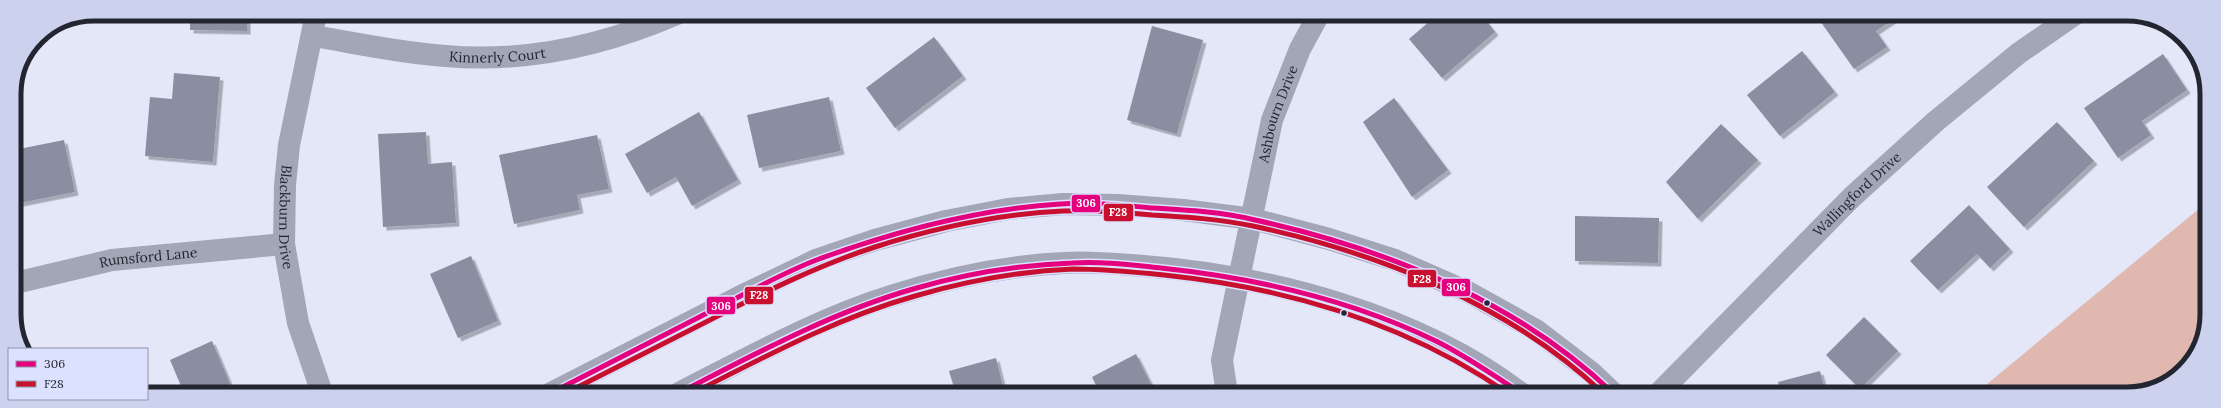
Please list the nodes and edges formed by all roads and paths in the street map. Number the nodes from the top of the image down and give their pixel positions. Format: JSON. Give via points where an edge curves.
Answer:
{"nodes":[{"id":1,"x":315,"y":21,"type":"edge"},
{"id":2,"x":662,"y":21,"type":"edge"},
{"id":3,"x":1315,"y":21,"type":"edge"},
{"id":4,"x":2065,"y":21,"type":"edge"},
{"id":5,"x":313,"y":36,"type":"junction"},
{"id":6,"x":1253,"y":219,"type":"junction"},
{"id":7,"x":284,"y":244,"type":"junction"},
{"id":8,"x":1240,"y":277,"type":"junction"},
{"id":9,"x":21,"y":282,"type":"edge"},
{"id":10,"x":320,"y":387,"type":"edge"},
{"id":11,"x":563,"y":387,"type":"edge"},
{"id":12,"x":693,"y":387,"type":"edge"},
{"id":13,"x":1226,"y":387,"type":"edge"},
{"id":14,"x":1513,"y":387,"type":"edge"},
{"id":15,"x":1607,"y":387,"type":"edge"},
{"id":16,"x":1665,"y":387,"type":"edge"}],
"edges":[{"from":1,"to":5,"type":"street","name":"Blackburn Drive"},
{"from":2,"to":5,"type":"street","name":"Kinnerly Court","via":[[642,30],[590,45],[544,54],[494,58],[444,56]]},
{"from":3,"to":6,"type":"street","name":"Ashbourn Drive","via":[[1300,49],[1272,120]]},
{"from":4,"to":16,"type":"street","name":"Wallingford Drive","via":[[2019,53],[1936,121],[1852,197]]},
{"from":5,"to":7,"type":"street","name":"Blackburn Drive","via":[[302,74],[289,145]]},
{"from":6,"to":8,"type":"street","name":"Ashbourn Drive"},
{"from":6,"to":11,"type":"street","via":[[1169,209],[1062,204],[1008,209],[946,221],[875,240],[816,260]]},
{"from":6,"to":15,"type":"street","via":[[1395,260],[1468,292],[1536,330]]},
{"from":7,"to":9,"type":"street","name":"Rumsford Lane","via":[[112,260]]},
{"from":7,"to":10,"type":"street","name":"Blackburn Drive","via":[[298,323]]},
{"from":8,"to":12,"type":"street","via":[[1177,268],[1065,263],[1016,267],[959,277],[838,314]]},
{"from":8,"to":13,"type":"street","name":"Ashbourn Drive","via":[[1222,360]]},
{"from":8,"to":14,"type":"street","via":[[1313,295],[1374,315],[1442,345]]}]}
